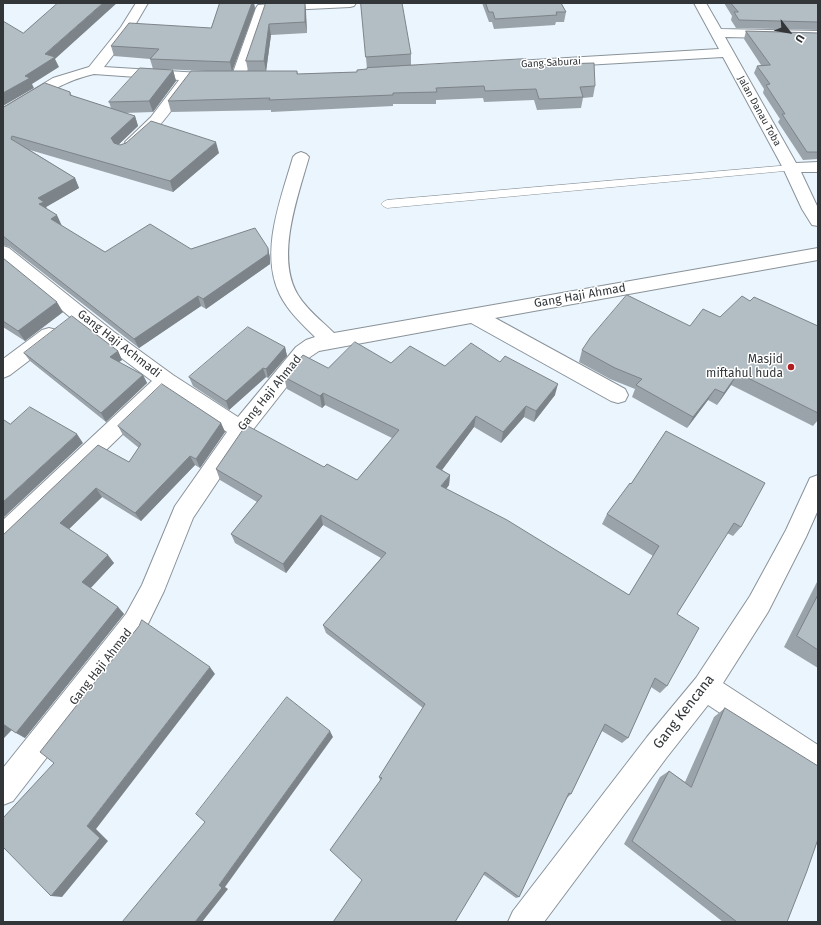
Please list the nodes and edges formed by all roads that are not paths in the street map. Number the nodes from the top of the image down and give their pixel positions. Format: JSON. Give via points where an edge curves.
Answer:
{"nodes":[{"id":1,"x":142,"y":3,"type":"edge"},
{"id":2,"x":350,"y":3,"type":"edge"},
{"id":3,"x":700,"y":3,"type":"edge"},
{"id":4,"x":262,"y":5,"type":"edge"},
{"id":5,"x":717,"y":33,"type":"junction"},
{"id":6,"x":818,"y":35,"type":"edge"},
{"id":7,"x":727,"y":53,"type":"junction"},
{"id":8,"x":489,"y":66,"type":"edge"},
{"id":9,"x":94,"y":70,"type":"junction"},
{"id":10,"x":189,"y":77,"type":"junction"},
{"id":11,"x":238,"y":78,"type":"junction"},
{"id":12,"x":252,"y":78,"type":"edge"},
{"id":13,"x":3,"y":114,"type":"edge"},
{"id":14,"x":124,"y":149,"type":"edge"},
{"id":15,"x":301,"y":157,"type":"dead end"},
{"id":16,"x":818,"y":167,"type":"edge"},
{"id":17,"x":791,"y":168,"type":"junction"},
{"id":18,"x":387,"y":204,"type":"dead end"},
{"id":19,"x":818,"y":221,"type":"edge"},
{"id":20,"x":3,"y":252,"type":"edge"},
{"id":21,"x":818,"y":254,"type":"edge"},
{"id":22,"x":78,"y":312,"type":"junction"},
{"id":23,"x":473,"y":316,"type":"junction"},
{"id":24,"x":330,"y":341,"type":"junction"},
{"id":25,"x":3,"y":370,"type":"edge"},
{"id":26,"x":166,"y":380,"type":"junction"},
{"id":27,"x":618,"y":395,"type":"dead end"},
{"id":28,"x":240,"y":430,"type":"junction"},
{"id":29,"x":818,"y":485,"type":"edge"},
{"id":30,"x":3,"y":535,"type":"edge"},
{"id":31,"x":705,"y":687,"type":"junction"},
{"id":32,"x":818,"y":761,"type":"edge"},
{"id":33,"x":3,"y":791,"type":"edge"},
{"id":34,"x":524,"y":922,"type":"edge"}],
"edges":[{"from":1,"to":9,"type":"street","via":[[126,29]]},
{"from":2,"to":4,"type":"street"},
{"from":3,"to":5,"type":"street","name":"Jalan Danau Toba"},
{"from":4,"to":11,"type":"street"},
{"from":5,"to":6,"type":"street"},
{"from":5,"to":7,"type":"street","name":"Jalan Danau Toba"},
{"from":7,"to":8,"type":"street","name":"Gang Saburai"},
{"from":7,"to":17,"type":"street","name":"Jalan Danau Toba"},
{"from":9,"to":10,"type":"street"},
{"from":9,"to":13,"type":"street","via":[[66,77]]},
{"from":10,"to":11,"type":"street"},
{"from":10,"to":14,"type":"street","via":[[156,120]]},
{"from":11,"to":12,"type":"street"},
{"from":15,"to":24,"type":"street","via":[[282,234],[282,279],[298,308]]},
{"from":16,"to":17,"type":"street"},
{"from":17,"to":18,"type":"lane"},
{"from":17,"to":19,"type":"street","name":"Jalan Danau Toba"},
{"from":20,"to":22,"type":"street","name":"Gang Haji Achmadi"},
{"from":21,"to":23,"type":"street","name":"Gang Haji Ahmad"},
{"from":22,"to":25,"type":"street"},
{"from":22,"to":26,"type":"street","name":"Gang Haji Achmadi","via":[[107,337]]},
{"from":23,"to":24,"type":"street","name":"Gang Haji Ahmad"},
{"from":23,"to":27,"type":"street"},
{"from":24,"to":28,"type":"street","name":"Gang Haji Ahmad","via":[[303,352]]},
{"from":26,"to":28,"type":"street","name":"Gang Haji Achmadi"},
{"from":26,"to":30,"type":"street"},
{"from":28,"to":33,"type":"street","name":"Gang Haji Ahmad","via":[[183,513],[152,591],[134,623]]},
{"from":29,"to":31,"type":"street","name":"Gang Kencana","via":[[758,604]]},
{"from":31,"to":32,"type":"street"},
{"from":31,"to":34,"type":"street","name":"Gang Kencana"}]}
